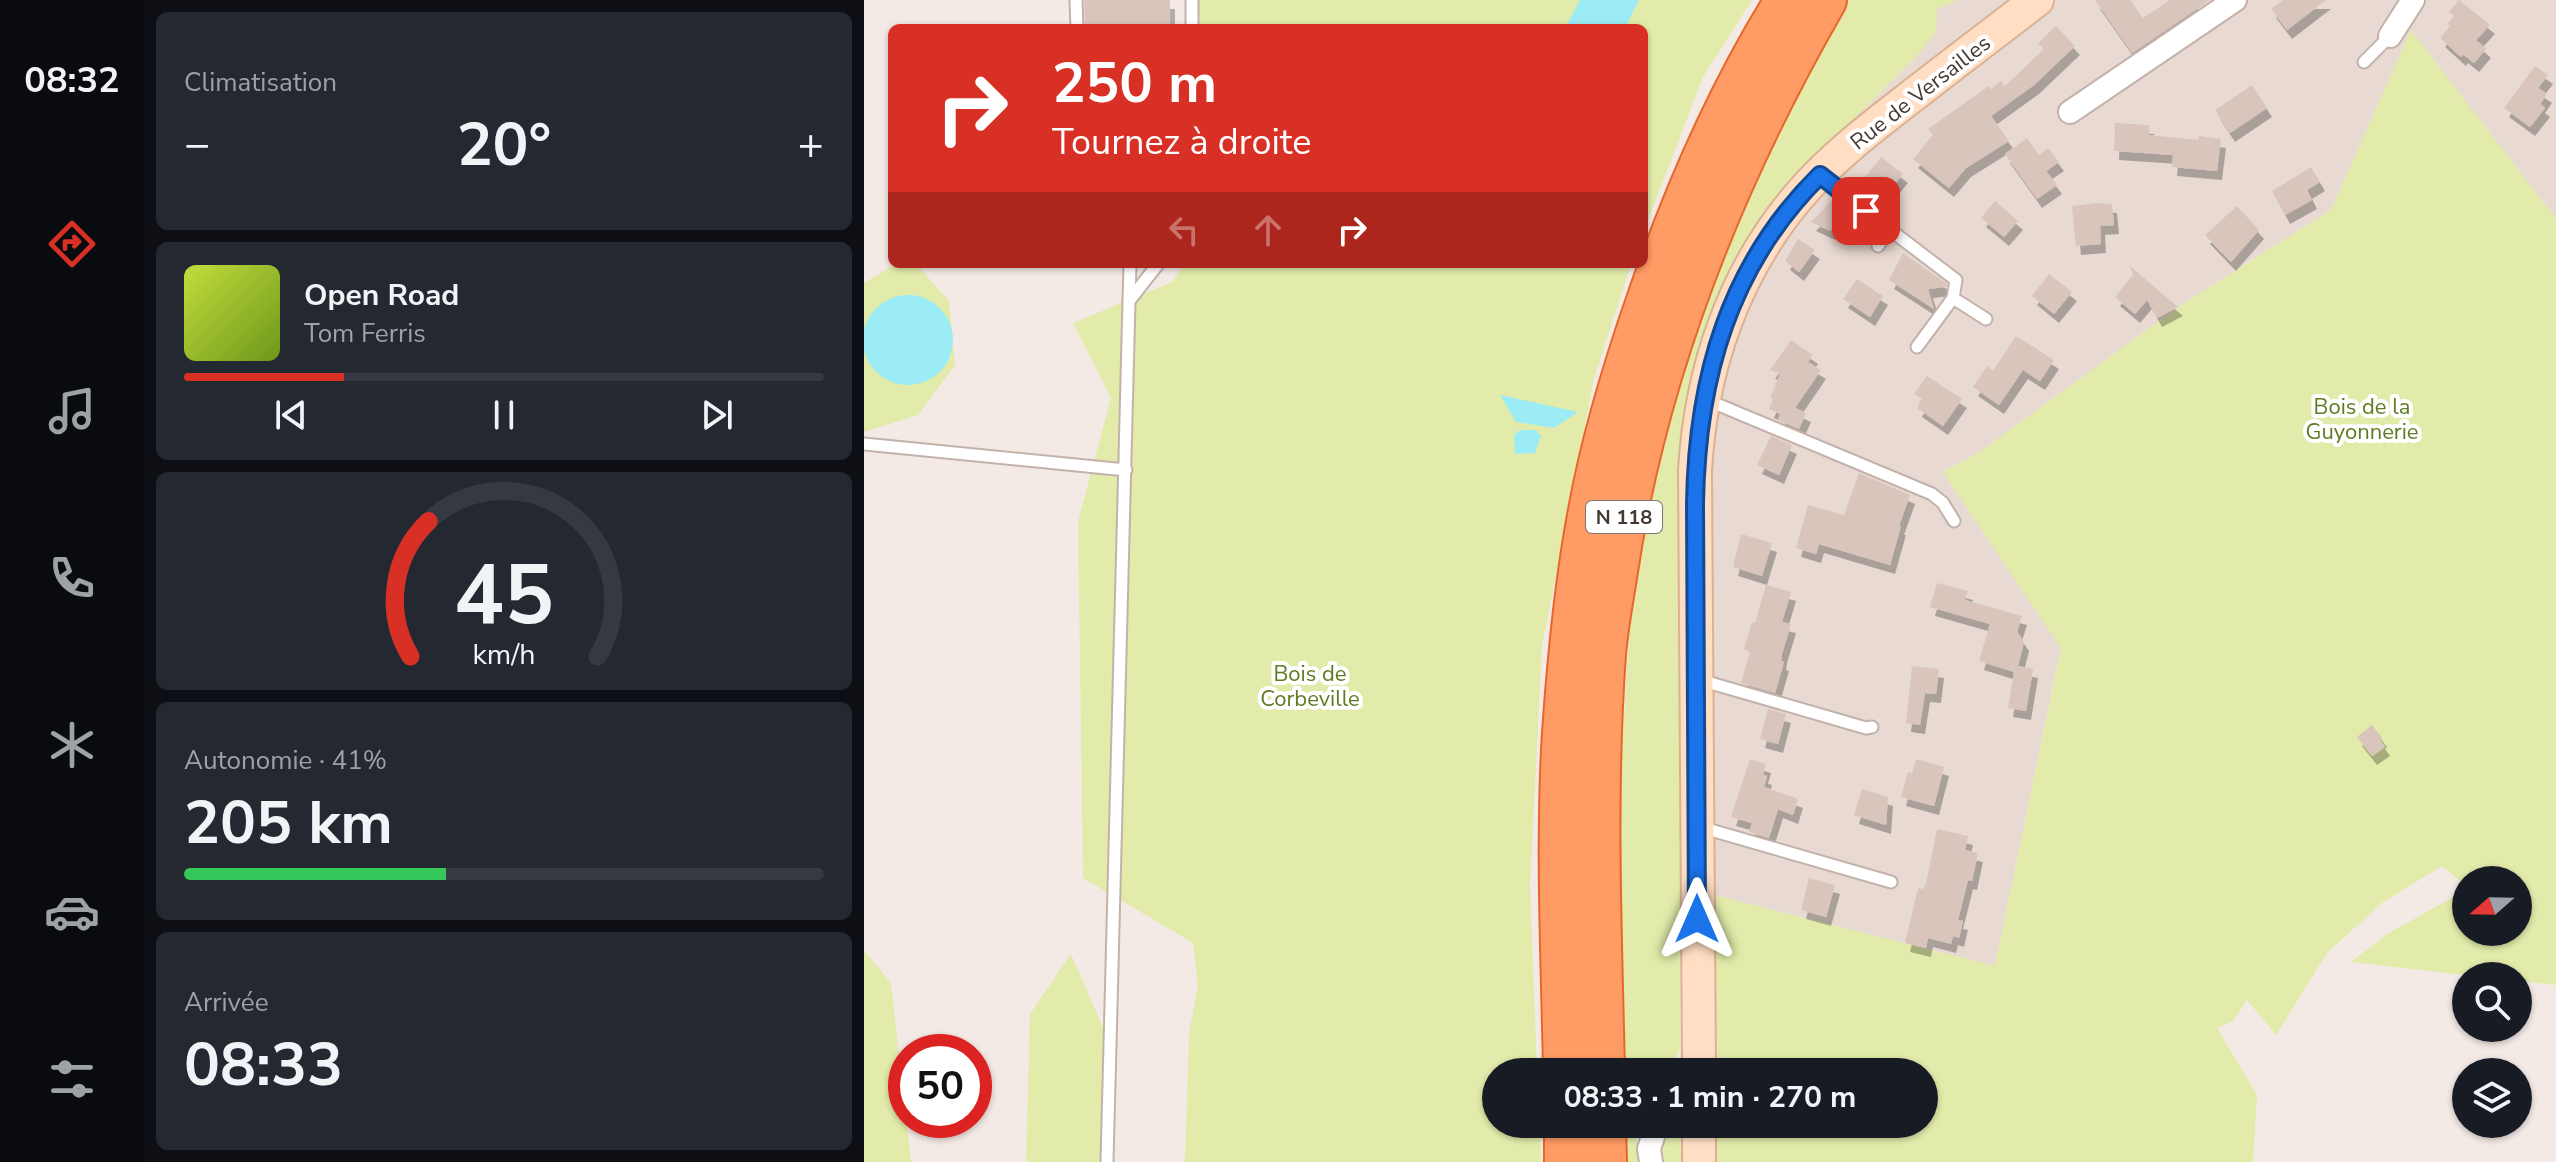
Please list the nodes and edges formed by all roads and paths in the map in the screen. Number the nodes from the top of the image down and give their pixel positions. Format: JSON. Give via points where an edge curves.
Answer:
{"nodes":[{"id":1,"x":1076,"y":0,"type":"edge"},
{"id":2,"x":1192,"y":0,"type":"edge"},
{"id":3,"x":1787,"y":0,"type":"edge"},
{"id":4,"x":1825,"y":0,"type":"edge"},
{"id":5,"x":2037,"y":0,"type":"edge"},
{"id":6,"x":2235,"y":0,"type":"edge"},
{"id":7,"x":2413,"y":0,"type":"edge"},
{"id":8,"x":1077,"y":24,"type":"edge"},
{"id":9,"x":1192,"y":24,"type":"edge"},
{"id":10,"x":2390,"y":36,"type":"joint"},
{"id":11,"x":2364,"y":62,"type":"dead end"},
{"id":12,"x":2070,"y":112,"type":"dead end"},
{"id":13,"x":1820,"y":175,"type":"junction"},
{"id":14,"x":1889,"y":229,"type":"junction"},
{"id":15,"x":1878,"y":246,"type":"dead end"},
{"id":16,"x":1130,"y":268,"type":"edge"},
{"id":17,"x":1155,"y":268,"type":"edge"},
{"id":18,"x":1953,"y":298,"type":"junction"},
{"id":19,"x":1129,"y":301,"type":"junction"},
{"id":20,"x":1986,"y":319,"type":"dead end"},
{"id":21,"x":1917,"y":347,"type":"dead end"},
{"id":22,"x":1703,"y":398,"type":"junction"},
{"id":23,"x":864,"y":444,"type":"edge"},
{"id":24,"x":1126,"y":470,"type":"junction"},
{"id":25,"x":1954,"y":521,"type":"dead end"},
{"id":26,"x":1696,"y":679,"type":"junction"},
{"id":27,"x":1872,"y":727,"type":"dead end"},
{"id":28,"x":1697,"y":826,"type":"junction"},
{"id":29,"x":1891,"y":882,"type":"dead end"},
{"id":30,"x":1565,"y":1058,"type":"edge"},
{"id":31,"x":1603,"y":1058,"type":"edge"},
{"id":32,"x":1699,"y":1058,"type":"edge"},
{"id":33,"x":1566,"y":1138,"type":"edge"},
{"id":34,"x":1604,"y":1138,"type":"edge"},
{"id":35,"x":1653,"y":1138,"type":"edge"},
{"id":36,"x":1699,"y":1138,"type":"edge"},
{"id":37,"x":1107,"y":1162,"type":"edge"},
{"id":38,"x":1566,"y":1162,"type":"edge"},
{"id":39,"x":1605,"y":1162,"type":"edge"},
{"id":40,"x":1651,"y":1162,"type":"edge"},
{"id":41,"x":1699,"y":1162,"type":"edge"}],
"edges":[{"from":1,"to":8,"type":"lane"},
{"from":2,"to":9,"type":"lane"},
{"from":3,"to":30,"type":"highway","number":"N 118","via":[[1705,153],[1670,237],[1610,421],[1589,513],[1563,760]]},
{"from":4,"to":31,"type":"highway","number":"N 118","via":[[1734,173],[1703,248],[1645,425],[1624,514],[1604,651],[1600,731]]},
{"from":5,"to":13,"type":"main road","name":"Rue de Versailles","via":[[1894,110]]},
{"from":6,"to":12,"type":"street"},
{"from":7,"to":10,"type":"street"},
{"from":10,"to":11,"type":"lane"},
{"from":13,"to":14,"type":"lane"},
{"from":13,"to":22,"type":"main road","name":"Rue de Versailles","via":[[1776,225],[1738,291]]},
{"from":14,"to":15,"type":"lane"},
{"from":14,"to":18,"type":"lane","via":[[1956,280]]},
{"from":16,"to":19,"type":"lane"},
{"from":17,"to":19,"type":"lane"},
{"from":18,"to":20,"type":"lane"},
{"from":18,"to":21,"type":"lane"},
{"from":19,"to":24,"type":"lane"},
{"from":22,"to":25,"type":"lane","via":[[1932,494]]},
{"from":22,"to":26,"type":"main road","name":"Rue de Versailles","via":[[1695,470]]},
{"from":23,"to":24,"type":"lane"},
{"from":24,"to":37,"type":"lane"},
{"from":26,"to":27,"type":"lane"},
{"from":26,"to":28,"type":"main road","name":"Rue de Versailles"},
{"from":28,"to":29,"type":"lane"},
{"from":28,"to":32,"type":"main road","name":"Rue de Versailles"},
{"from":33,"to":38,"type":"highway"},
{"from":34,"to":39,"type":"highway"},
{"from":35,"to":40,"type":"street"},
{"from":36,"to":41,"type":"main road"}]}
